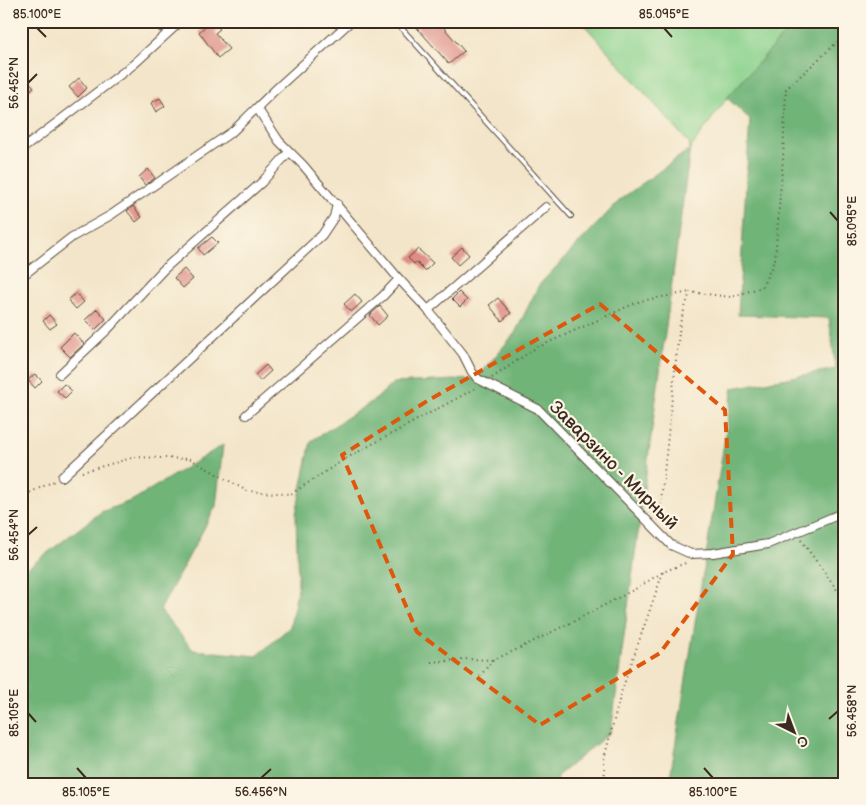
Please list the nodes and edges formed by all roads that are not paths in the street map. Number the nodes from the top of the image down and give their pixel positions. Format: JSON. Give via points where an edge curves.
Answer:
{"nodes":[{"id":1,"x":181,"y":21,"type":"edge"},
{"id":2,"x":351,"y":21,"type":"edge"},
{"id":3,"x":395,"y":21,"type":"edge"},
{"id":4,"x":257,"y":108,"type":"junction"},
{"id":5,"x":21,"y":150,"type":"edge"},
{"id":6,"x":289,"y":152,"type":"junction"},
{"id":7,"x":337,"y":204,"type":"junction"},
{"id":8,"x":546,"y":207,"type":"dead end"},
{"id":9,"x":571,"y":216,"type":"dead end"},
{"id":10,"x":21,"y":277,"type":"edge"},
{"id":11,"x":399,"y":279,"type":"junction"},
{"id":12,"x":428,"y":310,"type":"junction"},
{"id":13,"x":60,"y":374,"type":"dead end"},
{"id":14,"x":246,"y":415,"type":"dead end"},
{"id":15,"x":62,"y":477,"type":"road end"},
{"id":16,"x":845,"y":512,"type":"edge"}],
"edges":[{"from":1,"to":5,"type":"street","via":[[134,64]]},
{"from":2,"to":4,"type":"street"},
{"from":3,"to":9,"type":"lane"},
{"from":4,"to":6,"type":"street","name":"Заварзино - Мирный"},
{"from":4,"to":10,"type":"street","via":[[233,131],[126,206],[72,237]]},
{"from":6,"to":7,"type":"street","name":"Заварзино - Мирный"},
{"from":6,"to":13,"type":"street","via":[[262,182],[163,270]]},
{"from":7,"to":11,"type":"street","name":"Заварзино - Мирный"},
{"from":7,"to":15,"type":"street","via":[[334,217],[322,235]]},
{"from":8,"to":12,"type":"street"},
{"from":11,"to":12,"type":"street","name":"Заварзино - Мирный"},
{"from":11,"to":14,"type":"street"},
{"from":12,"to":16,"type":"street","name":"Заварзино - Мирный","via":[[463,354],[478,379],[538,409],[671,545],[691,554],[768,544]]}]}
